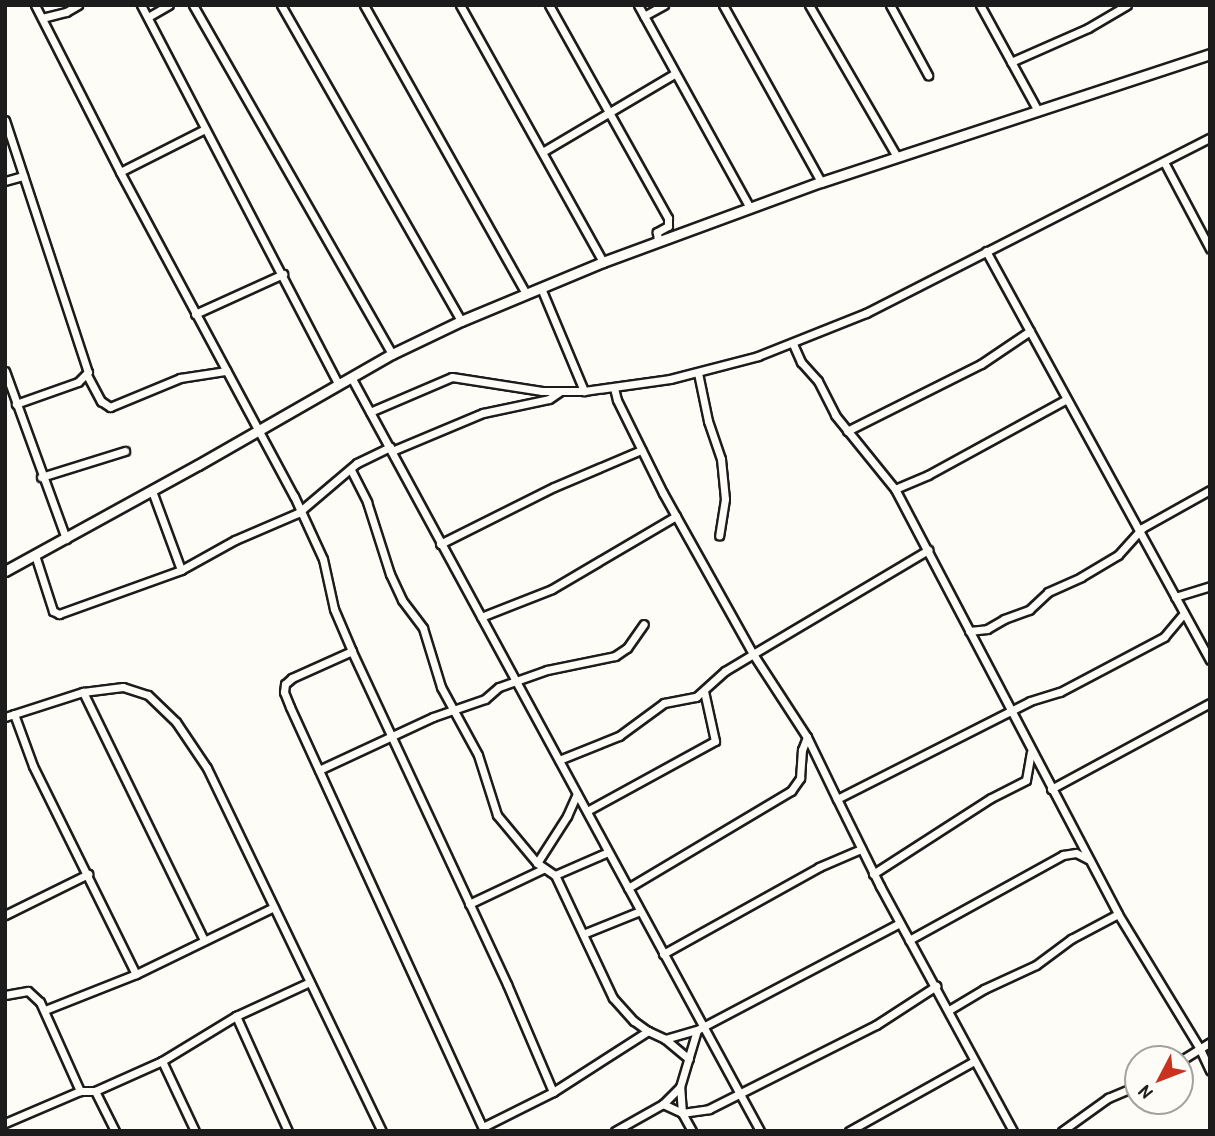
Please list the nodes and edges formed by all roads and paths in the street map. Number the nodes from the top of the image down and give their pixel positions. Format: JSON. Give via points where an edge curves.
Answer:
{"nodes":[{"id":1,"x":35,"y":5,"type":"edge"},
{"id":2,"x":78,"y":5,"type":"edge"},
{"id":3,"x":141,"y":5,"type":"edge"},
{"id":4,"x":169,"y":5,"type":"edge"},
{"id":5,"x":193,"y":5,"type":"edge"},
{"id":6,"x":281,"y":5,"type":"edge"},
{"id":7,"x":364,"y":5,"type":"edge"},
{"id":8,"x":460,"y":5,"type":"edge"},
{"id":9,"x":549,"y":5,"type":"edge"},
{"id":10,"x":638,"y":5,"type":"edge"},
{"id":11,"x":664,"y":5,"type":"edge"},
{"id":12,"x":723,"y":5,"type":"edge"},
{"id":13,"x":808,"y":5,"type":"edge"},
{"id":14,"x":890,"y":5,"type":"edge"},
{"id":15,"x":980,"y":5,"type":"edge"},
{"id":16,"x":1127,"y":5,"type":"edge"},
{"id":17,"x":644,"y":16,"type":"junction"},
{"id":18,"x":148,"y":17,"type":"junction"},
{"id":19,"x":42,"y":18,"type":"junction"},
{"id":20,"x":1210,"y":54,"type":"edge"},
{"id":21,"x":1011,"y":62,"type":"junction"},
{"id":22,"x":674,"y":74,"type":"junction"},
{"id":23,"x":928,"y":75,"type":"dead end"},
{"id":24,"x":610,"y":110,"type":"junction"},
{"id":25,"x":1038,"y":111,"type":"junction"},
{"id":26,"x":5,"y":120,"type":"edge"},
{"id":27,"x":205,"y":129,"type":"junction"},
{"id":28,"x":1210,"y":138,"type":"edge"},
{"id":29,"x":544,"y":151,"type":"junction"},
{"id":30,"x":897,"y":157,"type":"junction"},
{"id":31,"x":1164,"y":162,"type":"junction"},
{"id":32,"x":120,"y":172,"type":"junction"},
{"id":33,"x":23,"y":176,"type":"junction"},
{"id":34,"x":5,"y":181,"type":"edge"},
{"id":35,"x":821,"y":182,"type":"junction"},
{"id":36,"x":750,"y":208,"type":"junction"},
{"id":37,"x":658,"y":242,"type":"junction"},
{"id":38,"x":1210,"y":249,"type":"edge"},
{"id":39,"x":986,"y":251,"type":"junction"},
{"id":40,"x":603,"y":262,"type":"junction"},
{"id":41,"x":283,"y":274,"type":"junction"},
{"id":42,"x":541,"y":288,"type":"junction"},
{"id":43,"x":526,"y":294,"type":"junction"},
{"id":44,"x":195,"y":314,"type":"junction"},
{"id":45,"x":461,"y":321,"type":"junction"},
{"id":46,"x":1030,"y":331,"type":"junction"},
{"id":47,"x":793,"y":344,"type":"junction"},
{"id":48,"x":392,"y":354,"type":"junction"},
{"id":49,"x":5,"y":371,"type":"edge"},
{"id":50,"x":226,"y":371,"type":"junction"},
{"id":51,"x":698,"y":373,"type":"junction"},
{"id":52,"x":87,"y":375,"type":"junction"},
{"id":53,"x":351,"y":377,"type":"junction"},
{"id":54,"x":338,"y":384,"type":"junction"},
{"id":55,"x":614,"y":388,"type":"junction"},
{"id":56,"x":561,"y":391,"type":"junction"},
{"id":57,"x":584,"y":391,"type":"junction"},
{"id":58,"x":1067,"y":399,"type":"junction"},
{"id":59,"x":16,"y":404,"type":"junction"},
{"id":60,"x":370,"y":412,"type":"junction"},
{"id":61,"x":260,"y":429,"type":"junction"},
{"id":62,"x":847,"y":431,"type":"junction"},
{"id":63,"x":391,"y":449,"type":"junction"},
{"id":64,"x":641,"y":450,"type":"junction"},
{"id":65,"x":125,"y":451,"type":"dead end"},
{"id":66,"x":351,"y":470,"type":"junction"},
{"id":67,"x":41,"y":477,"type":"junction"},
{"id":68,"x":895,"y":489,"type":"junction"},
{"id":69,"x":1210,"y":490,"type":"edge"},
{"id":70,"x":152,"y":491,"type":"junction"},
{"id":71,"x":302,"y":512,"type":"junction"},
{"id":72,"x":676,"y":516,"type":"junction"},
{"id":73,"x":1139,"y":531,"type":"junction"},
{"id":74,"x":719,"y":536,"type":"dead end"},
{"id":75,"x":66,"y":539,"type":"junction"},
{"id":76,"x":440,"y":544,"type":"junction"},
{"id":77,"x":928,"y":550,"type":"junction"},
{"id":78,"x":35,"y":555,"type":"junction"},
{"id":79,"x":181,"y":570,"type":"junction"},
{"id":80,"x":5,"y":571,"type":"edge"},
{"id":81,"x":1210,"y":586,"type":"edge"},
{"id":82,"x":1175,"y":597,"type":"junction"},
{"id":83,"x":1184,"y":612,"type":"junction"},
{"id":84,"x":481,"y":617,"type":"junction"},
{"id":85,"x":644,"y":624,"type":"dead end"},
{"id":86,"x":969,"y":631,"type":"junction"},
{"id":87,"x":352,"y":651,"type":"junction"},
{"id":88,"x":752,"y":654,"type":"junction"},
{"id":89,"x":1210,"y":660,"type":"edge"},
{"id":90,"x":517,"y":682,"type":"junction"},
{"id":91,"x":704,"y":691,"type":"junction"},
{"id":92,"x":83,"y":692,"type":"junction"},
{"id":93,"x":1210,"y":704,"type":"edge"},
{"id":94,"x":453,"y":709,"type":"junction"},
{"id":95,"x":1010,"y":712,"type":"junction"},
{"id":96,"x":9,"y":715,"type":"edge"},
{"id":97,"x":391,"y":737,"type":"junction"},
{"id":98,"x":807,"y":737,"type":"junction"},
{"id":99,"x":1031,"y":751,"type":"junction"},
{"id":100,"x":559,"y":760,"type":"junction"},
{"id":101,"x":318,"y":770,"type":"junction"},
{"id":102,"x":1051,"y":789,"type":"junction"},
{"id":103,"x":577,"y":794,"type":"junction"},
{"id":104,"x":837,"y":799,"type":"junction"},
{"id":105,"x":587,"y":811,"type":"junction"},
{"id":106,"x":861,"y":849,"type":"junction"},
{"id":107,"x":608,"y":852,"type":"junction"},
{"id":108,"x":1088,"y":859,"type":"junction"},
{"id":109,"x":540,"y":866,"type":"junction"},
{"id":110,"x":88,"y":874,"type":"junction"},
{"id":111,"x":873,"y":874,"type":"junction"},
{"id":112,"x":555,"y":875,"type":"junction"},
{"id":113,"x":628,"y":888,"type":"junction"},
{"id":114,"x":470,"y":904,"type":"junction"},
{"id":115,"x":274,"y":906,"type":"junction"},
{"id":116,"x":640,"y":911,"type":"junction"},
{"id":117,"x":1118,"y":914,"type":"junction"},
{"id":118,"x":5,"y":915,"type":"edge"},
{"id":119,"x":900,"y":923,"type":"junction"},
{"id":120,"x":583,"y":934,"type":"junction"},
{"id":121,"x":204,"y":940,"type":"junction"},
{"id":122,"x":909,"y":940,"type":"junction"},
{"id":123,"x":663,"y":954,"type":"junction"},
{"id":124,"x":136,"y":974,"type":"junction"},
{"id":125,"x":310,"y":982,"type":"junction"},
{"id":126,"x":936,"y":986,"type":"junction"},
{"id":127,"x":5,"y":995,"type":"edge"},
{"id":128,"x":45,"y":1010,"type":"junction"},
{"id":129,"x":949,"y":1010,"type":"junction"},
{"id":130,"x":236,"y":1016,"type":"junction"},
{"id":131,"x":700,"y":1028,"type":"junction"},
{"id":132,"x":648,"y":1031,"type":"junction"},
{"id":133,"x":665,"y":1039,"type":"junction"},
{"id":134,"x":1210,"y":1042,"type":"edge"},
{"id":135,"x":1199,"y":1047,"type":"junction"},
{"id":136,"x":1194,"y":1051,"type":"edge"},
{"id":137,"x":689,"y":1059,"type":"junction"},
{"id":138,"x":162,"y":1061,"type":"junction"},
{"id":139,"x":974,"y":1061,"type":"junction"},
{"id":140,"x":1210,"y":1071,"type":"edge"},
{"id":141,"x":680,"y":1087,"type":"junction"},
{"id":142,"x":80,"y":1091,"type":"junction"},
{"id":143,"x":95,"y":1091,"type":"junction"},
{"id":144,"x":1124,"y":1091,"type":"edge"},
{"id":145,"x":553,"y":1092,"type":"junction"},
{"id":146,"x":740,"y":1093,"type":"junction"},
{"id":147,"x":663,"y":1104,"type":"junction"},
{"id":148,"x":682,"y":1113,"type":"junction"},
{"id":149,"x":6,"y":1122,"type":"edge"},
{"id":150,"x":484,"y":1129,"type":"edge"},
{"id":151,"x":115,"y":1131,"type":"edge"},
{"id":152,"x":195,"y":1131,"type":"edge"},
{"id":153,"x":288,"y":1131,"type":"edge"},
{"id":154,"x":382,"y":1131,"type":"edge"},
{"id":155,"x":615,"y":1131,"type":"edge"},
{"id":156,"x":692,"y":1131,"type":"edge"},
{"id":157,"x":760,"y":1131,"type":"edge"},
{"id":158,"x":849,"y":1131,"type":"edge"},
{"id":159,"x":1013,"y":1131,"type":"edge"},
{"id":160,"x":1062,"y":1131,"type":"edge"}],
"edges":[{"from":1,"to":19,"type":"street"},
{"from":2,"to":19,"type":"street"},
{"from":3,"to":18,"type":"street"},
{"from":4,"to":18,"type":"street"},
{"from":5,"to":48,"type":"street"},
{"from":6,"to":45,"type":"street"},
{"from":7,"to":43,"type":"street"},
{"from":8,"to":29,"type":"street"},
{"from":9,"to":24,"type":"street"},
{"from":10,"to":17,"type":"street"},
{"from":11,"to":17,"type":"street"},
{"from":12,"to":35,"type":"street"},
{"from":13,"to":30,"type":"street"},
{"from":14,"to":23,"type":"street"},
{"from":15,"to":21,"type":"street"},
{"from":16,"to":21,"type":"street"},
{"from":17,"to":22,"type":"street"},
{"from":18,"to":27,"type":"street"},
{"from":19,"to":32,"type":"street"},
{"from":20,"to":25,"type":"street"},
{"from":21,"to":25,"type":"street"},
{"from":22,"to":24,"type":"street"},
{"from":22,"to":36,"type":"street"},
{"from":24,"to":29,"type":"street"},
{"from":24,"to":37,"type":"street","via":[[669,221],[657,232]]},
{"from":25,"to":30,"type":"street"},
{"from":26,"to":33,"type":"street"},
{"from":27,"to":32,"type":"street"},
{"from":27,"to":41,"type":"street"},
{"from":28,"to":31,"type":"street"},
{"from":29,"to":40,"type":"street"},
{"from":30,"to":35,"type":"street"},
{"from":31,"to":38,"type":"street"},
{"from":31,"to":39,"type":"street"},
{"from":32,"to":44,"type":"street"},
{"from":33,"to":34,"type":"street"},
{"from":33,"to":52,"type":"street","via":[[86,360]]},
{"from":35,"to":36,"type":"street"},
{"from":36,"to":37,"type":"street"},
{"from":37,"to":40,"type":"street"},
{"from":39,"to":46,"type":"street"},
{"from":39,"to":47,"type":"street","via":[[866,313]]},
{"from":40,"to":42,"type":"street"},
{"from":41,"to":44,"type":"street"},
{"from":41,"to":54,"type":"street"},
{"from":42,"to":43,"type":"street"},
{"from":42,"to":57,"type":"street"},
{"from":43,"to":45,"type":"street"},
{"from":44,"to":50,"type":"street"},
{"from":45,"to":48,"type":"street"},
{"from":46,"to":58,"type":"street"},
{"from":46,"to":62,"type":"street","via":[[981,364]]},
{"from":47,"to":51,"type":"street"},
{"from":47,"to":62,"type":"street"},
{"from":48,"to":53,"type":"street"},
{"from":49,"to":59,"type":"street"},
{"from":50,"to":52,"type":"street","via":[[180,378],[110,407],[101,401]]},
{"from":50,"to":61,"type":"street"},
{"from":51,"to":55,"type":"street"},
{"from":51,"to":74,"type":"street","via":[[721,459],[725,499]]},
{"from":52,"to":59,"type":"street"},
{"from":53,"to":54,"type":"street"},
{"from":53,"to":60,"type":"street"},
{"from":54,"to":61,"type":"street"},
{"from":55,"to":57,"type":"street"},
{"from":55,"to":64,"type":"street"},
{"from":56,"to":57,"type":"street"},
{"from":56,"to":60,"type":"street","via":[[452,377]]},
{"from":56,"to":63,"type":"street","via":[[549,399],[483,413]]},
{"from":58,"to":68,"type":"street"},
{"from":58,"to":73,"type":"street"},
{"from":59,"to":67,"type":"street"},
{"from":60,"to":63,"type":"street"},
{"from":61,"to":70,"type":"street"},
{"from":61,"to":71,"type":"street"},
{"from":62,"to":68,"type":"street"},
{"from":63,"to":66,"type":"street","via":[[363,459]]},
{"from":63,"to":76,"type":"street"},
{"from":64,"to":72,"type":"street"},
{"from":64,"to":76,"type":"street"},
{"from":65,"to":67,"type":"street"},
{"from":66,"to":71,"type":"street"},
{"from":66,"to":94,"type":"street","via":[[367,502],[390,574],[423,628],[441,687]]},
{"from":67,"to":75,"type":"street"},
{"from":68,"to":77,"type":"street"},
{"from":69,"to":73,"type":"street"},
{"from":70,"to":75,"type":"street"},
{"from":70,"to":79,"type":"street"},
{"from":71,"to":79,"type":"street","via":[[235,540]]},
{"from":71,"to":87,"type":"street","via":[[323,559],[334,609]]},
{"from":72,"to":84,"type":"street","via":[[552,589]]},
{"from":72,"to":88,"type":"street"},
{"from":73,"to":82,"type":"street"},
{"from":73,"to":86,"type":"street","via":[[1118,555],[1048,592],[1029,610],[984,630]]},
{"from":75,"to":78,"type":"street"},
{"from":76,"to":84,"type":"street"},
{"from":77,"to":86,"type":"street"},
{"from":77,"to":88,"type":"street"},
{"from":78,"to":79,"type":"street","via":[[57,614]]},
{"from":78,"to":80,"type":"street"},
{"from":81,"to":82,"type":"street"},
{"from":82,"to":83,"type":"street"},
{"from":83,"to":89,"type":"street"},
{"from":83,"to":95,"type":"street","via":[[1164,637],[1060,692]]},
{"from":84,"to":90,"type":"street"},
{"from":85,"to":90,"type":"street","via":[[627,648],[615,656],[547,670]]},
{"from":86,"to":95,"type":"street"},
{"from":87,"to":97,"type":"street"},
{"from":87,"to":101,"type":"street","via":[[292,678],[283,688]]},
{"from":88,"to":91,"type":"street"},
{"from":88,"to":98,"type":"street"},
{"from":90,"to":94,"type":"street"},
{"from":90,"to":100,"type":"street"},
{"from":91,"to":100,"type":"street","via":[[692,699],[656,707],[619,736]]},
{"from":91,"to":105,"type":"street","via":[[715,741]]},
{"from":92,"to":96,"type":"street"},
{"from":92,"to":115,"type":"street","via":[[110,687],[137,690],[176,722],[207,768]]},
{"from":92,"to":121,"type":"street"},
{"from":93,"to":102,"type":"street"},
{"from":94,"to":97,"type":"street"},
{"from":94,"to":109,"type":"street","via":[[478,755],[497,815]]},
{"from":95,"to":99,"type":"street"},
{"from":95,"to":104,"type":"street"},
{"from":96,"to":110,"type":"street"},
{"from":97,"to":101,"type":"street"},
{"from":97,"to":114,"type":"street"},
{"from":98,"to":104,"type":"street"},
{"from":98,"to":113,"type":"street","via":[[800,778],[791,791]]},
{"from":99,"to":102,"type":"street"},
{"from":99,"to":111,"type":"street","via":[[1026,780]]},
{"from":100,"to":103,"type":"street"},
{"from":101,"to":150,"type":"street"},
{"from":102,"to":108,"type":"street"},
{"from":103,"to":105,"type":"street"},
{"from":103,"to":109,"type":"street"},
{"from":104,"to":106,"type":"street"},
{"from":105,"to":107,"type":"street"},
{"from":106,"to":111,"type":"street"},
{"from":106,"to":123,"type":"street","via":[[807,873]]},
{"from":107,"to":112,"type":"street"},
{"from":107,"to":113,"type":"street"},
{"from":108,"to":117,"type":"street"},
{"from":108,"to":122,"type":"street","via":[[1076,853],[1063,855]]},
{"from":109,"to":112,"type":"street"},
{"from":109,"to":114,"type":"street"},
{"from":110,"to":118,"type":"street"},
{"from":110,"to":124,"type":"street"},
{"from":111,"to":119,"type":"street"},
{"from":112,"to":120,"type":"street"},
{"from":113,"to":116,"type":"street"},
{"from":114,"to":145,"type":"street"},
{"from":115,"to":121,"type":"street"},
{"from":115,"to":125,"type":"street"},
{"from":116,"to":120,"type":"street"},
{"from":116,"to":123,"type":"street"},
{"from":117,"to":129,"type":"street","via":[[1071,939],[1036,965]]},
{"from":117,"to":135,"type":"street"},
{"from":119,"to":122,"type":"street"},
{"from":119,"to":131,"type":"street"},
{"from":120,"to":132,"type":"street","via":[[613,998]]},
{"from":121,"to":124,"type":"street"},
{"from":122,"to":126,"type":"street"},
{"from":123,"to":131,"type":"street"},
{"from":124,"to":128,"type":"street"},
{"from":125,"to":130,"type":"street"},
{"from":125,"to":154,"type":"street"},
{"from":126,"to":129,"type":"street"},
{"from":126,"to":146,"type":"street","via":[[876,1026]]},
{"from":127,"to":128,"type":"street","via":[[28,991]]},
{"from":128,"to":142,"type":"street"},
{"from":129,"to":139,"type":"street"},
{"from":130,"to":138,"type":"street"},
{"from":130,"to":153,"type":"street"},
{"from":131,"to":133,"type":"street"},
{"from":131,"to":137,"type":"street"},
{"from":131,"to":146,"type":"street"},
{"from":132,"to":133,"type":"street"},
{"from":132,"to":145,"type":"street"},
{"from":133,"to":137,"type":"street"},
{"from":134,"to":135,"type":"street"},
{"from":135,"to":136,"type":"street"},
{"from":135,"to":140,"type":"street"},
{"from":137,"to":141,"type":"street"},
{"from":138,"to":143,"type":"street"},
{"from":138,"to":152,"type":"street"},
{"from":139,"to":158,"type":"street"},
{"from":139,"to":159,"type":"street"},
{"from":141,"to":147,"type":"street"},
{"from":141,"to":148,"type":"street"},
{"from":142,"to":143,"type":"street"},
{"from":142,"to":149,"type":"street"},
{"from":143,"to":151,"type":"street"},
{"from":144,"to":160,"type":"street"},
{"from":145,"to":150,"type":"street"},
{"from":146,"to":148,"type":"street","via":[[701,1112]]},
{"from":146,"to":157,"type":"street"},
{"from":147,"to":148,"type":"street"},
{"from":147,"to":155,"type":"street"},
{"from":148,"to":156,"type":"street"}]}
